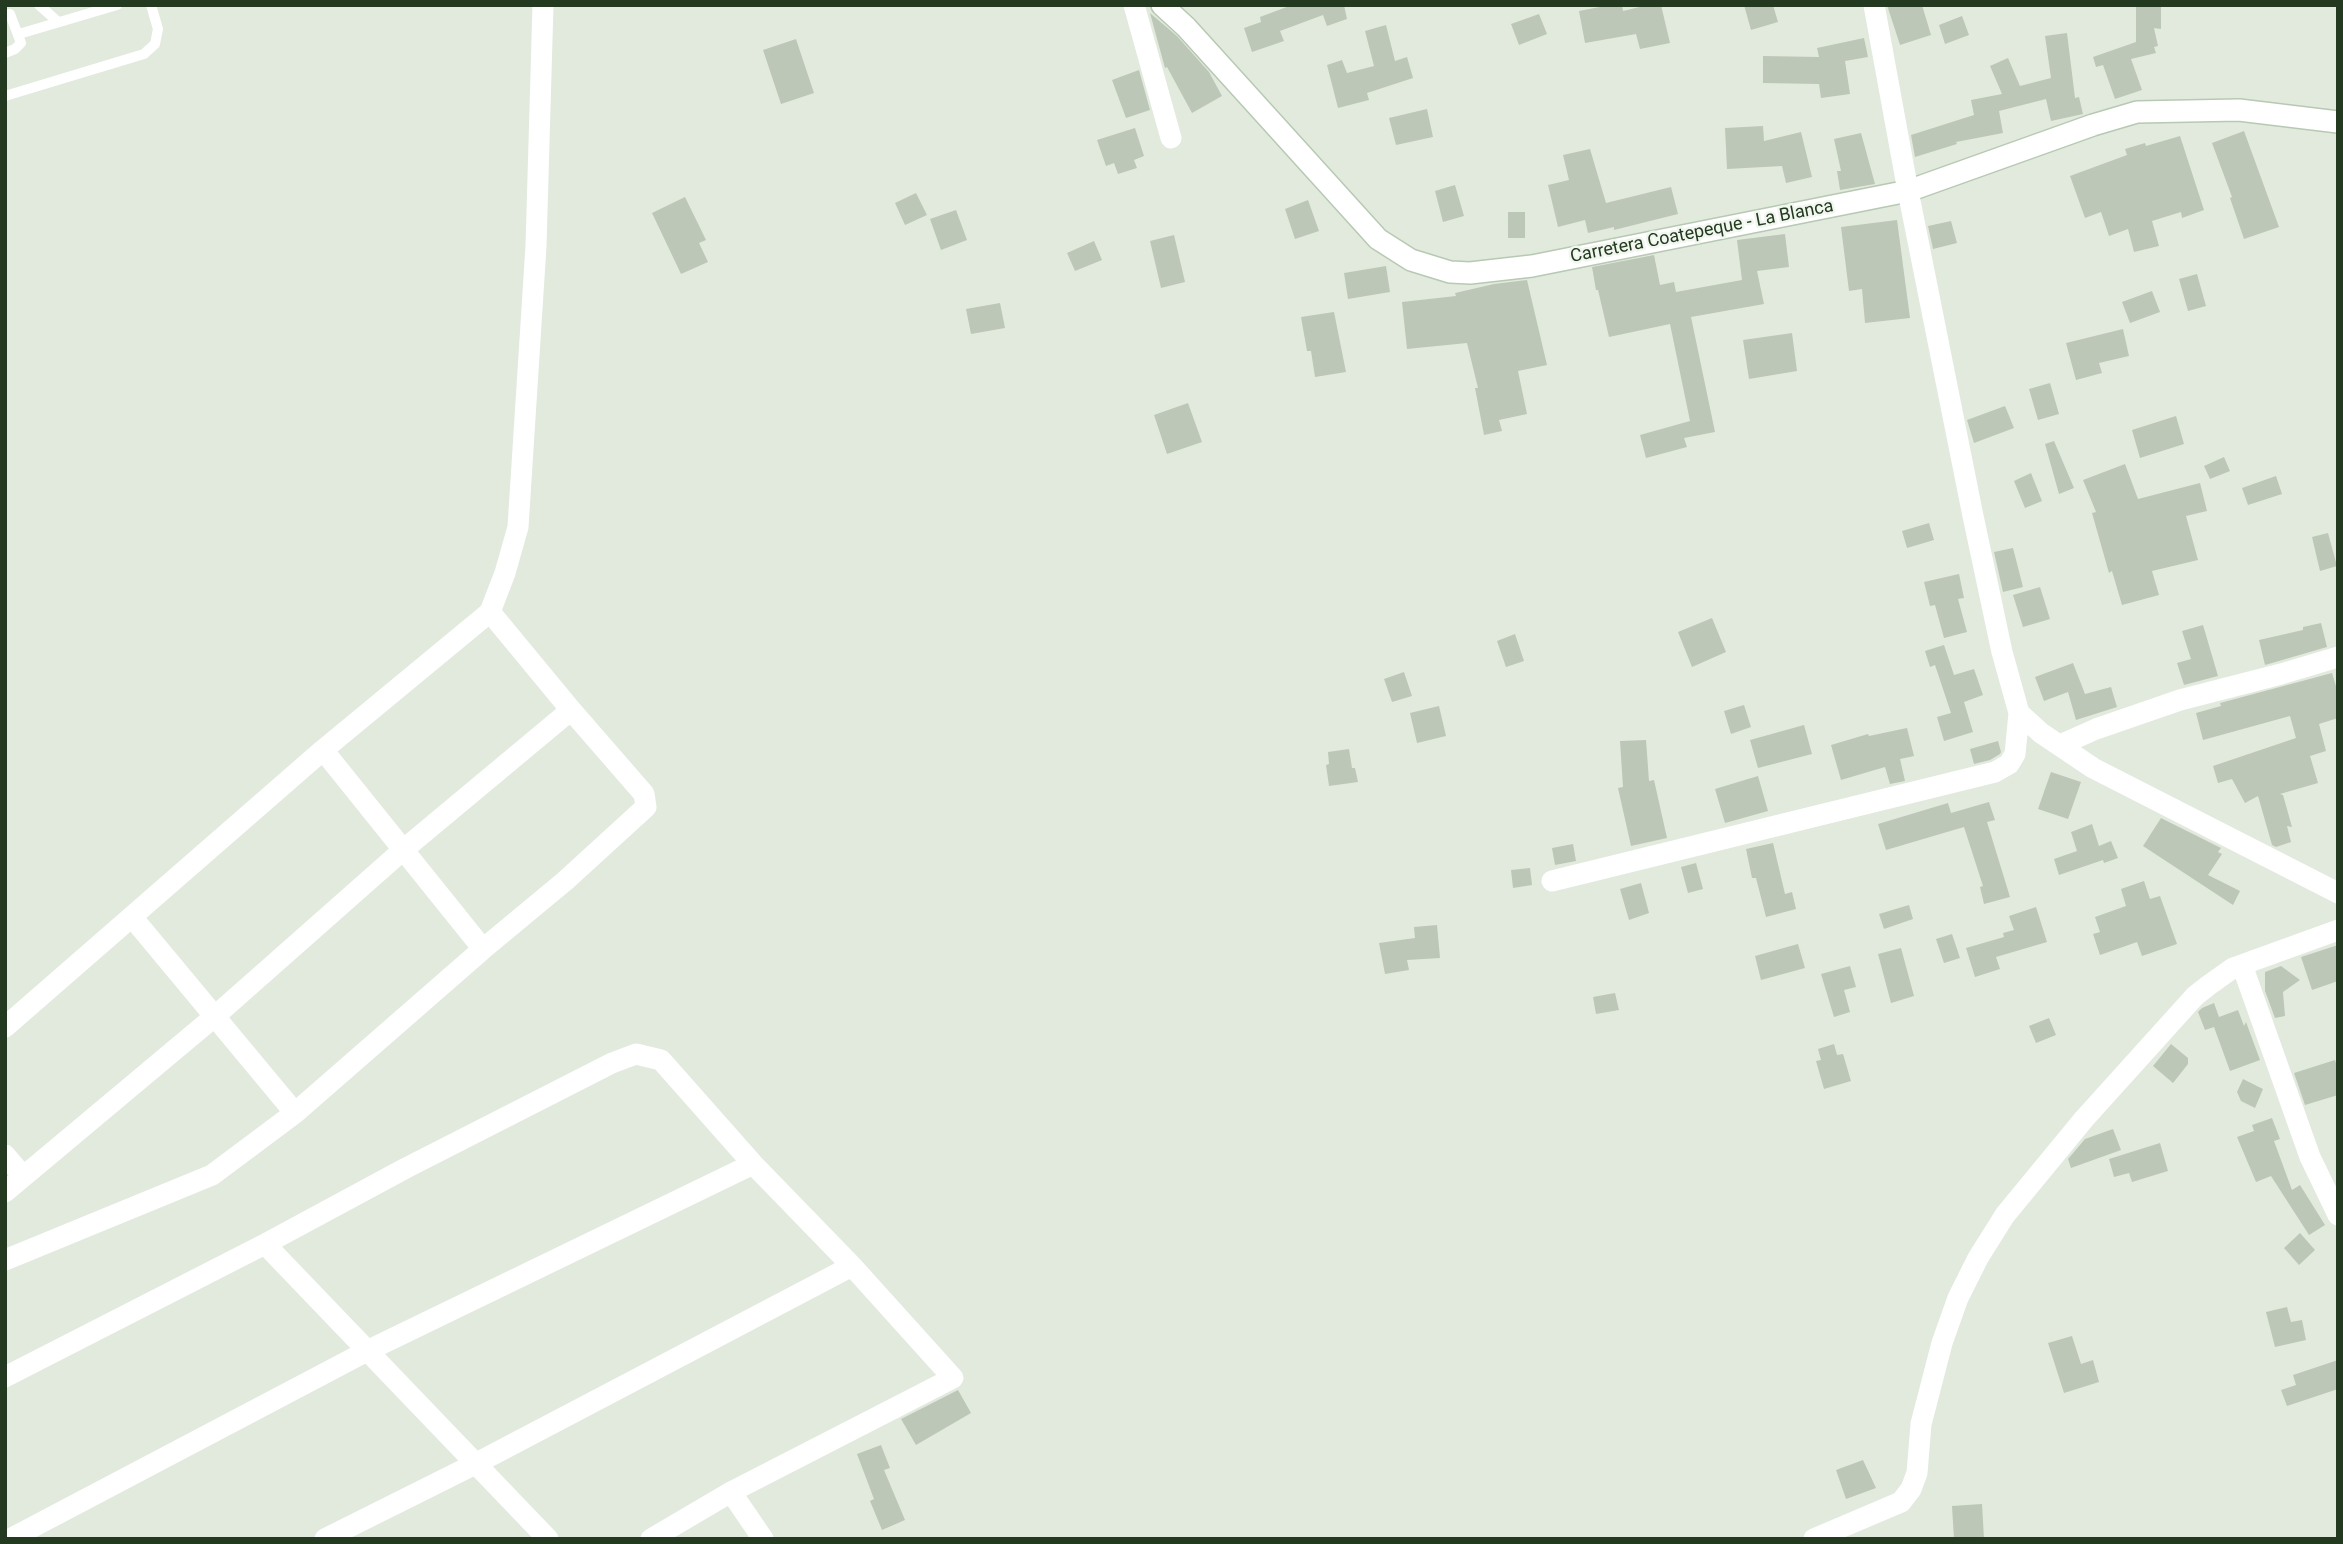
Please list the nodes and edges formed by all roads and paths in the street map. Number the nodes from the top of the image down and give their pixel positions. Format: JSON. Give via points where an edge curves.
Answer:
{"nodes":[{"id":1,"x":56,"y":5,"type":"edge"},
{"id":2,"x":117,"y":5,"type":"edge"},
{"id":3,"x":151,"y":5,"type":"edge"},
{"id":4,"x":543,"y":5,"type":"edge"},
{"id":5,"x":1134,"y":5,"type":"edge"},
{"id":6,"x":1162,"y":5,"type":"edge"},
{"id":7,"x":1874,"y":5,"type":"edge"},
{"id":8,"x":41,"y":7,"type":"edge"},
{"id":9,"x":8,"y":12,"type":"edge"},
{"id":10,"x":57,"y":21,"type":"junction"},
{"id":11,"x":19,"y":34,"type":"junction"},
{"id":12,"x":5,"y":53,"type":"edge"},
{"id":13,"x":5,"y":96,"type":"edge"},
{"id":14,"x":2338,"y":122,"type":"edge"},
{"id":15,"x":1171,"y":138,"type":"dead end"},
{"id":16,"x":1908,"y":191,"type":"junction"},
{"id":17,"x":490,"y":612,"type":"junction"},
{"id":18,"x":2338,"y":657,"type":"edge"},
{"id":19,"x":571,"y":710,"type":"junction"},
{"id":20,"x":2019,"y":713,"type":"junction"},
{"id":21,"x":2060,"y":745,"type":"junction"},
{"id":22,"x":323,"y":750,"type":"junction"},
{"id":23,"x":403,"y":850,"type":"junction"},
{"id":24,"x":1552,"y":881,"type":"dead end"},
{"id":25,"x":2338,"y":893,"type":"edge"},
{"id":26,"x":132,"y":917,"type":"junction"},
{"id":27,"x":2338,"y":930,"type":"edge"},
{"id":28,"x":483,"y":949,"type":"junction"},
{"id":29,"x":2242,"y":965,"type":"junction"},
{"id":30,"x":214,"y":1017,"type":"junction"},
{"id":31,"x":5,"y":1027,"type":"edge"},
{"id":32,"x":295,"y":1113,"type":"junction"},
{"id":33,"x":5,"y":1155,"type":"edge"},
{"id":34,"x":753,"y":1164,"type":"junction"},
{"id":35,"x":23,"y":1176,"type":"junction"},
{"id":36,"x":5,"y":1192,"type":"edge"},
{"id":37,"x":2338,"y":1215,"type":"edge"},
{"id":38,"x":265,"y":1244,"type":"junction"},
{"id":39,"x":5,"y":1260,"type":"edge"},
{"id":40,"x":852,"y":1266,"type":"junction"},
{"id":41,"x":367,"y":1351,"type":"junction"},
{"id":42,"x":5,"y":1377,"type":"edge"},
{"id":43,"x":475,"y":1464,"type":"junction"},
{"id":44,"x":731,"y":1492,"type":"junction"},
{"id":45,"x":10,"y":1539,"type":"edge"},
{"id":46,"x":325,"y":1539,"type":"edge"},
{"id":47,"x":548,"y":1539,"type":"edge"},
{"id":48,"x":650,"y":1539,"type":"edge"},
{"id":49,"x":763,"y":1539,"type":"edge"},
{"id":50,"x":1814,"y":1539,"type":"edge"}],
"edges":[{"from":1,"to":8,"type":"lane"},
{"from":2,"to":10,"type":"lane"},
{"from":3,"to":13,"type":"lane","via":[[158,29],[155,44],[144,54]]},
{"from":4,"to":17,"type":"street","via":[[536,246],[518,527]]},
{"from":5,"to":15,"type":"street"},
{"from":6,"to":16,"type":"street","name":"Carretera Coatepeque - La Blanca","via":[[1364,225],[1394,250],[1430,267],[1470,274],[1532,266]]},
{"from":7,"to":16,"type":"street"},
{"from":8,"to":10,"type":"lane"},
{"from":9,"to":11,"type":"lane"},
{"from":10,"to":11,"type":"lane"},
{"from":11,"to":12,"type":"lane","via":[[20,43]]},
{"from":14,"to":16,"type":"street","name":"Carretera Coatepeque - La Blanca","via":[[2239,110],[2137,112]]},
{"from":16,"to":20,"type":"street","via":[[2002,652]]},
{"from":17,"to":19,"type":"street"},
{"from":17,"to":22,"type":"street"},
{"from":18,"to":21,"type":"street","via":[[2180,700]]},
{"from":19,"to":23,"type":"street"},
{"from":19,"to":28,"type":"street","via":[[644,794],[646,807]]},
{"from":20,"to":21,"type":"street"},
{"from":20,"to":24,"type":"street","via":[[2015,754],[1995,772]]},
{"from":21,"to":25,"type":"street","via":[[2093,768]]},
{"from":22,"to":23,"type":"street"},
{"from":22,"to":26,"type":"street"},
{"from":23,"to":28,"type":"street"},
{"from":23,"to":30,"type":"street"},
{"from":26,"to":30,"type":"street"},
{"from":26,"to":31,"type":"street"},
{"from":27,"to":29,"type":"street"},
{"from":28,"to":32,"type":"street"},
{"from":29,"to":37,"type":"street","via":[[2310,1157]]},
{"from":29,"to":50,"type":"street","via":[[2195,996],[2005,1215],[1978,1258],[1941,1343],[1921,1424],[1917,1473],[1906,1496]]},
{"from":30,"to":32,"type":"street"},
{"from":30,"to":35,"type":"street"},
{"from":32,"to":39,"type":"street","via":[[212,1175]]},
{"from":33,"to":35,"type":"street"},
{"from":34,"to":38,"type":"street","via":[[661,1060],[636,1054]]},
{"from":34,"to":40,"type":"street"},
{"from":34,"to":41,"type":"street"},
{"from":35,"to":36,"type":"street"},
{"from":38,"to":41,"type":"street"},
{"from":38,"to":42,"type":"street"},
{"from":40,"to":43,"type":"street"},
{"from":40,"to":44,"type":"street","via":[[953,1378]]},
{"from":41,"to":43,"type":"street"},
{"from":41,"to":45,"type":"street"},
{"from":43,"to":46,"type":"street"},
{"from":43,"to":47,"type":"street"},
{"from":44,"to":48,"type":"street"},
{"from":44,"to":49,"type":"street"}]}
